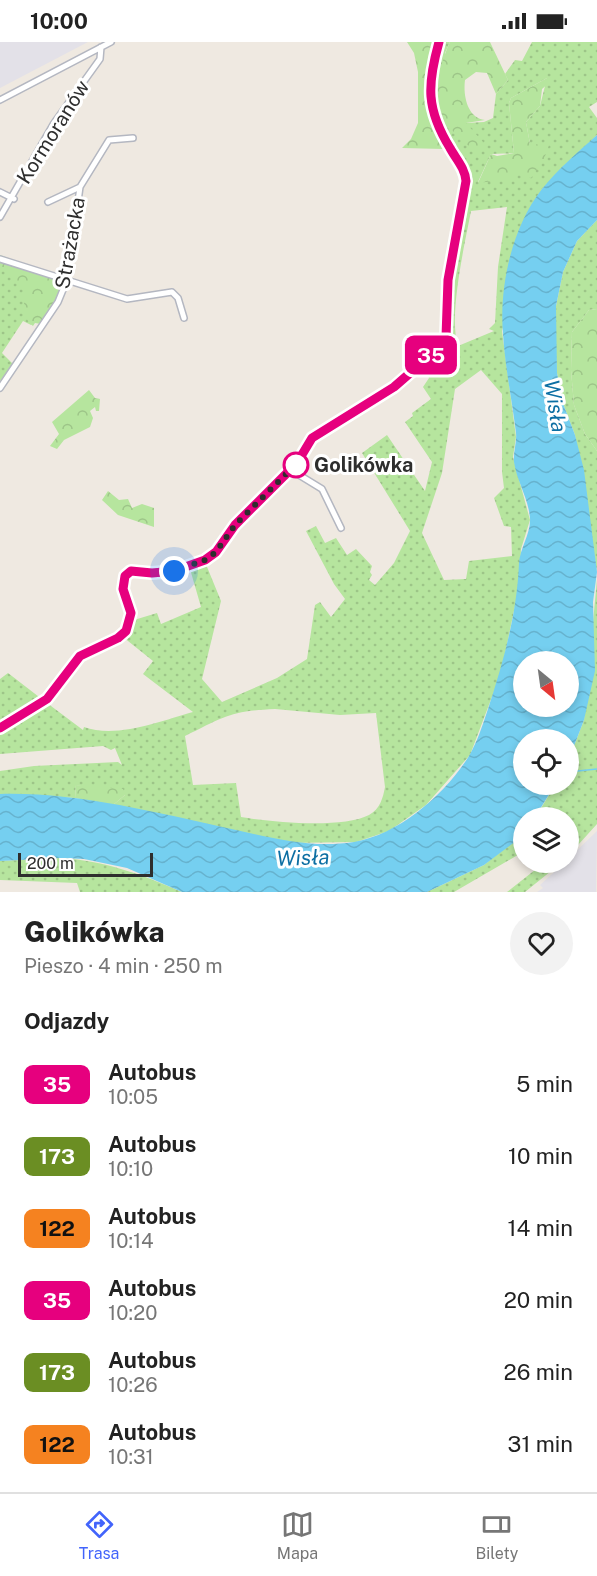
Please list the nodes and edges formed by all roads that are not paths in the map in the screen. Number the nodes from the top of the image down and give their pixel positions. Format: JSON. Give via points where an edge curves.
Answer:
{"nodes":[{"id":1,"x":111,"y":42,"type":"edge"},
{"id":2,"x":439,"y":42,"type":"edge"},
{"id":3,"x":101,"y":47,"type":"junction"},
{"id":4,"x":0,"y":100,"type":"edge"},
{"id":5,"x":133,"y":138,"type":"dead end"},
{"id":6,"x":80,"y":187,"type":"junction"},
{"id":7,"x":0,"y":192,"type":"edge"},
{"id":8,"x":14,"y":199,"type":"junction"},
{"id":9,"x":48,"y":202,"type":"dead end"},
{"id":10,"x":0,"y":217,"type":"edge"},
{"id":11,"x":0,"y":259,"type":"edge"},
{"id":12,"x":67,"y":280,"type":"junction"},
{"id":13,"x":184,"y":318,"type":"dead end"},
{"id":14,"x":0,"y":388,"type":"edge"},
{"id":15,"x":291,"y":470,"type":"junction"},
{"id":16,"x":341,"y":528,"type":"dead end"},
{"id":17,"x":0,"y":728,"type":"edge"}],
"edges":[{"from":1,"to":3,"type":"street"},
{"from":2,"to":15,"type":"street","via":[[429,87],[432,111],[464,169],[466,181],[448,280],[446,337],[438,349],[394,387],[319,432]]},
{"from":3,"to":4,"type":"street"},
{"from":3,"to":8,"type":"street","name":"Kormoranów","via":[[100,59],[54,123]]},
{"from":5,"to":6,"type":"street","via":[[109,140]]},
{"from":6,"to":9,"type":"street","name":"Strażacka"},
{"from":6,"to":12,"type":"street","name":"Strażacka"},
{"from":7,"to":8,"type":"street"},
{"from":8,"to":10,"type":"street","name":"Kormoranów"},
{"from":11,"to":12,"type":"street"},
{"from":12,"to":13,"type":"street","via":[[127,299],[172,292]]},
{"from":12,"to":14,"type":"street","name":"Strażacka","via":[[58,302]]},
{"from":15,"to":16,"type":"street","via":[[322,489]]},
{"from":15,"to":17,"type":"street","via":[[205,560],[174,571],[131,571],[125,576],[123,589],[131,613],[126,631],[80,656],[47,699]]}]}
